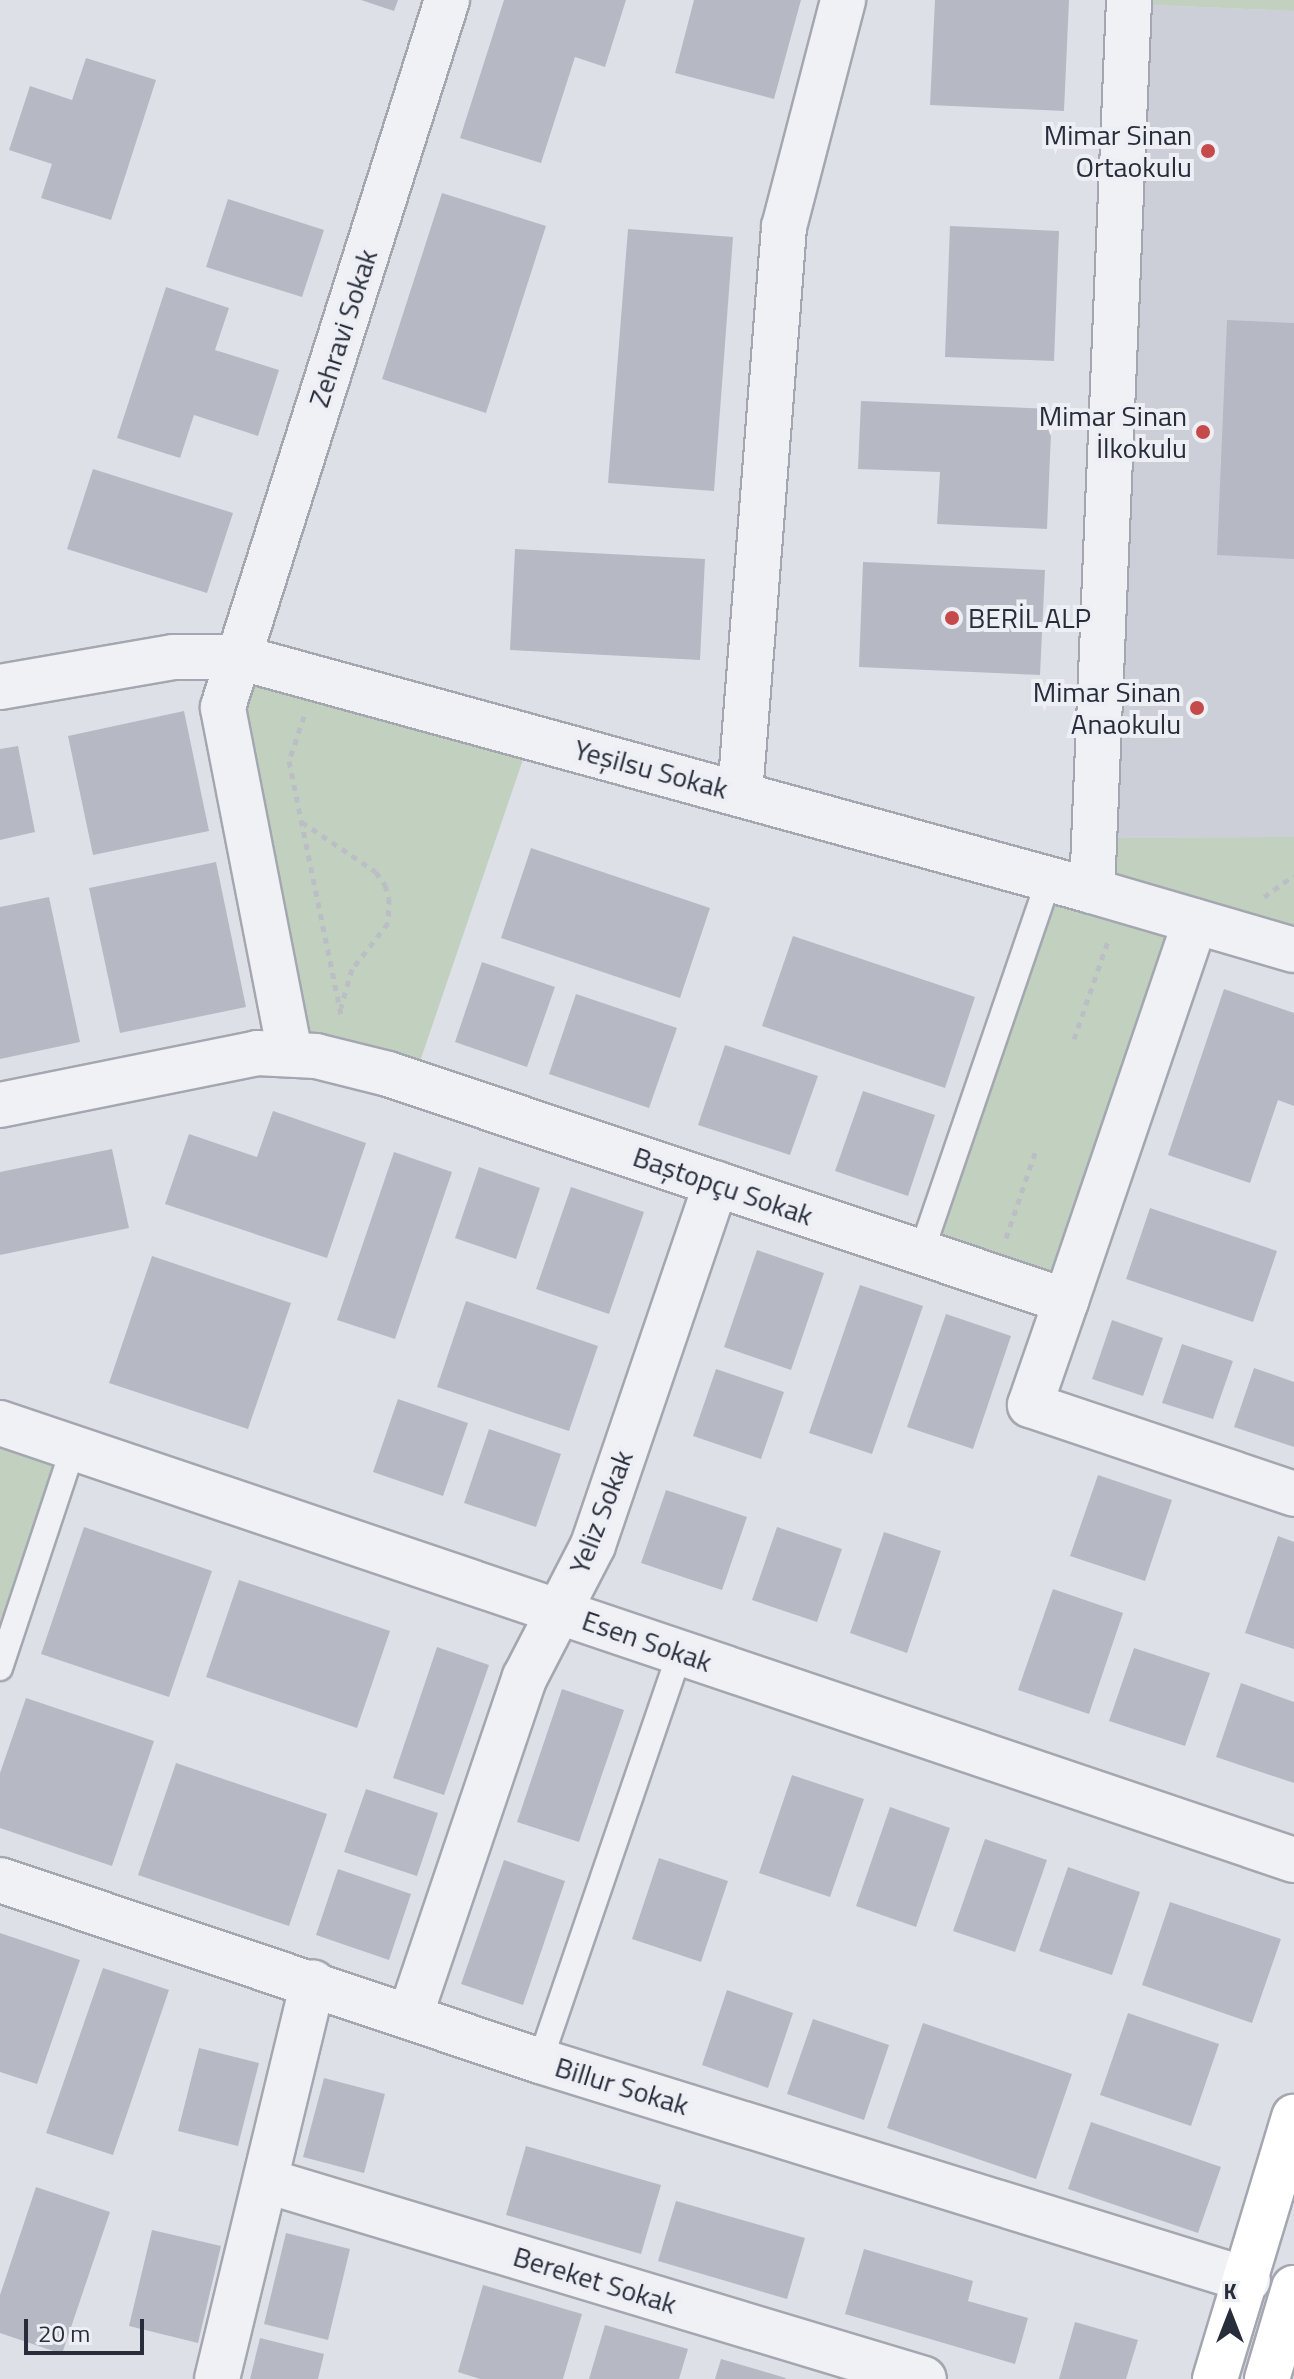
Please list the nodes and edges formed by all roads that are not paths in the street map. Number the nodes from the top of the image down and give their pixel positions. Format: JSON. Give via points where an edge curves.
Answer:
{"nodes":[{"id":1,"x":447,"y":0,"type":"edge"},
{"id":2,"x":843,"y":0,"type":"edge"},
{"id":3,"x":1129,"y":0,"type":"edge"},
{"id":4,"x":238,"y":657,"type":"junction"},
{"id":5,"x":0,"y":687,"type":"edge"},
{"id":6,"x":740,"y":794,"type":"junction"},
{"id":7,"x":1049,"y":879,"type":"junction"},
{"id":8,"x":1107,"y":895,"type":"junction"},
{"id":9,"x":1195,"y":921,"type":"junction"},
{"id":10,"x":1294,"y":950,"type":"edge"},
{"id":11,"x":290,"y":1053,"type":"junction"},
{"id":12,"x":0,"y":1105,"type":"edge"},
{"id":13,"x":716,"y":1183,"type":"junction"},
{"id":14,"x":921,"y":1253,"type":"junction"},
{"id":15,"x":1066,"y":1301,"type":"junction"},
{"id":16,"x":0,"y":1423,"type":"edge"},
{"id":17,"x":73,"y":1448,"type":"junction"},
{"id":18,"x":1294,"y":1494,"type":"edge"},
{"id":19,"x":559,"y":1612,"type":"junction"},
{"id":20,"x":680,"y":1653,"type":"junction"},
{"id":21,"x":0,"y":1668,"type":"edge"},
{"id":22,"x":1294,"y":1860,"type":"edge"},
{"id":23,"x":0,"y":1880,"type":"edge"},
{"id":24,"x":313,"y":1982,"type":"junction"},
{"id":25,"x":410,"y":2016,"type":"junction"},
{"id":26,"x":540,"y":2061,"type":"junction"},
{"id":27,"x":1294,"y":2117,"type":"edge"},
{"id":28,"x":267,"y":2181,"type":"junction"},
{"id":29,"x":1248,"y":2280,"type":"junction"},
{"id":30,"x":1294,"y":2288,"type":"edge"},
{"id":31,"x":217,"y":2379,"type":"edge"},
{"id":32,"x":924,"y":2379,"type":"edge"},
{"id":33,"x":1215,"y":2379,"type":"edge"},
{"id":34,"x":1267,"y":2379,"type":"edge"}],
"edges":[{"from":1,"to":4,"type":"street","name":"Zehravi Sokak"},
{"from":2,"to":6,"type":"street","via":[[784,227]]},
{"from":3,"to":8,"type":"street"},
{"from":4,"to":5,"type":"street","name":"Yeşilsu Sokak","via":[[173,657]]},
{"from":4,"to":6,"type":"street","name":"Yeşilsu Sokak"},
{"from":4,"to":11,"type":"street","name":"Zehravi Sokak","via":[[223,707]]},
{"from":6,"to":7,"type":"street","name":"Yeşilsu Sokak"},
{"from":7,"to":8,"type":"street","name":"Yeşilsu Sokak"},
{"from":7,"to":14,"type":"lane"},
{"from":8,"to":9,"type":"street","name":"Yeşilsu Sokak"},
{"from":9,"to":10,"type":"street","name":"Yeşilsu Sokak"},
{"from":9,"to":15,"type":"street"},
{"from":11,"to":12,"type":"street","name":"Baştopçu Sokak","via":[[227,1057]]},
{"from":11,"to":13,"type":"street","name":"Baştopçu Sokak","via":[[351,1063]]},
{"from":13,"to":14,"type":"street","name":"Baştopçu Sokak"},
{"from":13,"to":19,"type":"street","name":"Yeliz Sokak","via":[[593,1545]]},
{"from":14,"to":15,"type":"street","name":"Baştopçu Sokak"},
{"from":15,"to":18,"type":"street","via":[[1030,1405]]},
{"from":16,"to":17,"type":"street","name":"Esen Sokak"},
{"from":17,"to":19,"type":"street","name":"Esen Sokak"},
{"from":17,"to":21,"type":"lane"},
{"from":19,"to":20,"type":"street","name":"Esen Sokak"},
{"from":19,"to":25,"type":"street","name":"Yeliz Sokak","via":[[525,1677]]},
{"from":20,"to":22,"type":"street","name":"Esen Sokak"},
{"from":20,"to":26,"type":"lane"},
{"from":23,"to":24,"type":"street","name":"Billur Sokak"},
{"from":24,"to":25,"type":"street","name":"Billur Sokak"},
{"from":24,"to":28,"type":"street"},
{"from":25,"to":26,"type":"street","name":"Billur Sokak"},
{"from":26,"to":29,"type":"street","name":"Billur Sokak"},
{"from":27,"to":29,"type":"street"},
{"from":28,"to":31,"type":"street"},
{"from":28,"to":32,"type":"street","name":"Bereket Sokak"},
{"from":29,"to":33,"type":"street"},
{"from":30,"to":34,"type":"street"}]}
